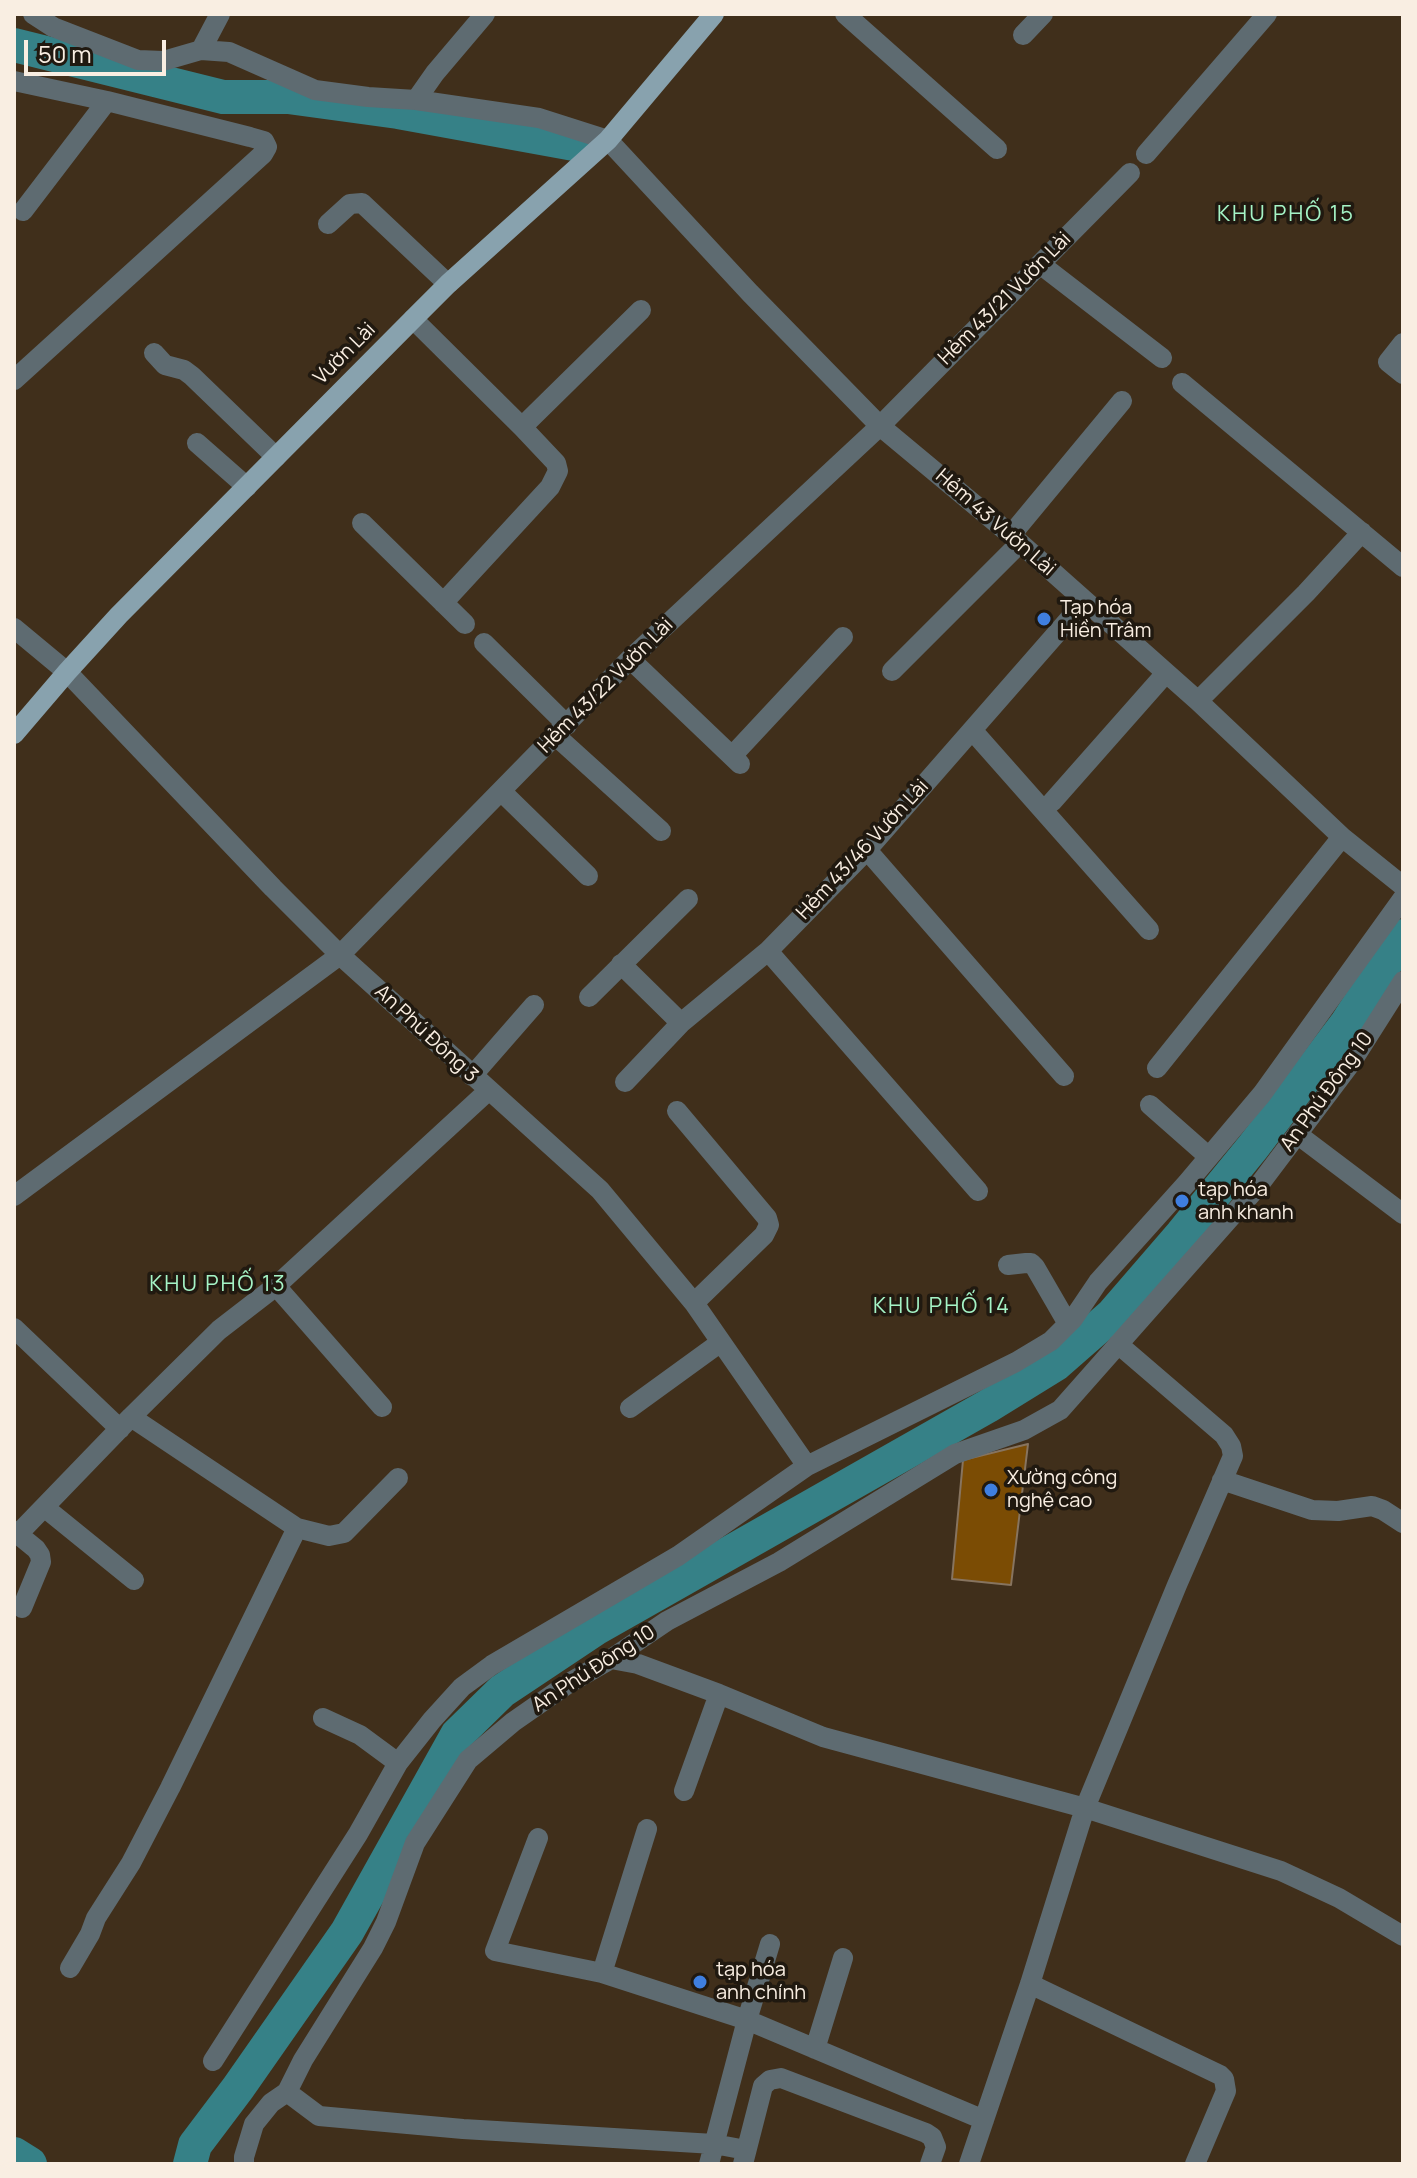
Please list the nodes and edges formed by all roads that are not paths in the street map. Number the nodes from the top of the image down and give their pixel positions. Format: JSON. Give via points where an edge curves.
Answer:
{"nodes":[{"id":1,"x":33,"y":14,"type":"edge"},
{"id":2,"x":485,"y":14,"type":"edge"},
{"id":3,"x":714,"y":14,"type":"edge"},
{"id":4,"x":845,"y":14,"type":"edge"},
{"id":5,"x":1043,"y":14,"type":"edge"},
{"id":6,"x":1267,"y":14,"type":"edge"},
{"id":7,"x":212,"y":16,"type":"edge"},
{"id":8,"x":71,"y":23,"type":"edge"},
{"id":9,"x":1023,"y":35,"type":"dead end"},
{"id":10,"x":201,"y":50,"type":"junction"},
{"id":11,"x":14,"y":81,"type":"edge"},
{"id":12,"x":416,"y":100,"type":"junction"},
{"id":13,"x":107,"y":101,"type":"junction"},
{"id":14,"x":608,"y":140,"type":"junction"},
{"id":15,"x":997,"y":149,"type":"dead end"},
{"id":16,"x":1146,"y":154,"type":"dead end"},
{"id":17,"x":1130,"y":173,"type":"dead end"},
{"id":18,"x":23,"y":211,"type":"dead end"},
{"id":19,"x":328,"y":224,"type":"dead end"},
{"id":20,"x":1040,"y":264,"type":"junction"},
{"id":21,"x":448,"y":284,"type":"junction"},
{"id":22,"x":641,"y":310,"type":"dead end"},
{"id":23,"x":413,"y":319,"type":"junction"},
{"id":24,"x":1403,"y":343,"type":"edge"},
{"id":25,"x":154,"y":353,"type":"dead end"},
{"id":26,"x":1162,"y":358,"type":"dead end"},
{"id":27,"x":1403,"y":374,"type":"edge"},
{"id":28,"x":14,"y":380,"type":"edge"},
{"id":29,"x":1182,"y":383,"type":"dead end"},
{"id":30,"x":1122,"y":401,"type":"dead end"},
{"id":31,"x":880,"y":426,"type":"junction"},
{"id":32,"x":522,"y":427,"type":"junction"},
{"id":33,"x":197,"y":443,"type":"dead end"},
{"id":34,"x":276,"y":457,"type":"junction"},
{"id":35,"x":247,"y":487,"type":"junction"},
{"id":36,"x":362,"y":523,"type":"dead end"},
{"id":37,"x":1362,"y":532,"type":"junction"},
{"id":38,"x":1015,"y":539,"type":"junction"},
{"id":39,"x":1403,"y":567,"type":"edge"},
{"id":40,"x":1085,"y":601,"type":"junction"},
{"id":41,"x":443,"y":603,"type":"junction"},
{"id":42,"x":465,"y":624,"type":"dead end"},
{"id":43,"x":14,"y":628,"type":"edge"},
{"id":44,"x":843,"y":637,"type":"dead end"},
{"id":45,"x":484,"y":643,"type":"dead end"},
{"id":46,"x":630,"y":659,"type":"junction"},
{"id":47,"x":892,"y":671,"type":"dead end"},
{"id":48,"x":67,"y":672,"type":"junction"},
{"id":49,"x":1166,"y":673,"type":"junction"},
{"id":50,"x":1198,"y":701,"type":"junction"},
{"id":51,"x":561,"y":730,"type":"junction"},
{"id":52,"x":972,"y":730,"type":"junction"},
{"id":53,"x":14,"y":734,"type":"edge"},
{"id":54,"x":501,"y":791,"type":"junction"},
{"id":55,"x":1052,"y":802,"type":"dead end"},
{"id":56,"x":661,"y":831,"type":"dead end"},
{"id":57,"x":1342,"y":837,"type":"junction"},
{"id":58,"x":867,"y":850,"type":"junction"},
{"id":59,"x":588,"y":876,"type":"dead end"},
{"id":60,"x":1403,"y":886,"type":"edge"},
{"id":61,"x":1403,"y":898,"type":"edge"},
{"id":62,"x":688,"y":899,"type":"dead end"},
{"id":63,"x":1149,"y":930,"type":"dead end"},
{"id":64,"x":768,"y":951,"type":"junction"},
{"id":65,"x":340,"y":955,"type":"junction"},
{"id":66,"x":621,"y":964,"type":"junction"},
{"id":67,"x":1403,"y":981,"type":"edge"},
{"id":68,"x":589,"y":997,"type":"dead end"},
{"id":69,"x":534,"y":1005,"type":"dead end"},
{"id":70,"x":681,"y":1023,"type":"junction"},
{"id":71,"x":1157,"y":1068,"type":"dead end"},
{"id":72,"x":472,"y":1076,"type":"junction"},
{"id":73,"x":1064,"y":1076,"type":"dead end"},
{"id":74,"x":625,"y":1082,"type":"dead end"},
{"id":75,"x":488,"y":1091,"type":"junction"},
{"id":76,"x":1150,"y":1105,"type":"dead end"},
{"id":77,"x":677,"y":1111,"type":"dead end"},
{"id":78,"x":1297,"y":1134,"type":"junction"},
{"id":79,"x":1209,"y":1157,"type":"junction"},
{"id":80,"x":978,"y":1191,"type":"dead end"},
{"id":81,"x":14,"y":1196,"type":"edge"},
{"id":82,"x":1403,"y":1214,"type":"edge"},
{"id":83,"x":1008,"y":1265,"type":"dead end"},
{"id":84,"x":276,"y":1286,"type":"junction"},
{"id":85,"x":694,"y":1303,"type":"junction"},
{"id":86,"x":1068,"y":1324,"type":"junction"},
{"id":87,"x":14,"y":1328,"type":"edge"},
{"id":88,"x":721,"y":1342,"type":"junction"},
{"id":89,"x":1118,"y":1344,"type":"junction"},
{"id":90,"x":382,"y":1407,"type":"dead end"},
{"id":91,"x":630,"y":1408,"type":"dead end"},
{"id":92,"x":125,"y":1423,"type":"junction"},
{"id":93,"x":807,"y":1466,"type":"junction"},
{"id":94,"x":398,"y":1478,"type":"dead end"},
{"id":95,"x":1222,"y":1480,"type":"junction"},
{"id":96,"x":44,"y":1507,"type":"junction"},
{"id":97,"x":1403,"y":1523,"type":"edge"},
{"id":98,"x":297,"y":1528,"type":"junction"},
{"id":99,"x":16,"y":1532,"type":"edge"},
{"id":100,"x":134,"y":1580,"type":"dead end"},
{"id":101,"x":22,"y":1608,"type":"dead end"},
{"id":102,"x":611,"y":1659,"type":"junction"},
{"id":103,"x":719,"y":1694,"type":"junction"},
{"id":104,"x":323,"y":1718,"type":"dead end"},
{"id":105,"x":398,"y":1763,"type":"junction"},
{"id":106,"x":684,"y":1791,"type":"dead end"},
{"id":107,"x":1085,"y":1808,"type":"junction"},
{"id":108,"x":647,"y":1829,"type":"dead end"},
{"id":109,"x":538,"y":1838,"type":"dead end"},
{"id":110,"x":1403,"y":1936,"type":"edge"},
{"id":111,"x":770,"y":1944,"type":"dead end"},
{"id":112,"x":843,"y":1958,"type":"dead end"},
{"id":113,"x":68,"y":1959,"type":"dead end"},
{"id":114,"x":602,"y":1973,"type":"junction"},
{"id":115,"x":1030,"y":1984,"type":"junction"},
{"id":116,"x":747,"y":2020,"type":"junction"},
{"id":117,"x":815,"y":2049,"type":"junction"},
{"id":118,"x":213,"y":2061,"type":"dead end"},
{"id":119,"x":287,"y":2092,"type":"junction"},
{"id":120,"x":984,"y":2120,"type":"junction"},
{"id":121,"x":712,"y":2154,"type":"edge"},
{"id":122,"x":745,"y":2157,"type":"edge"},
{"id":123,"x":244,"y":2164,"type":"edge"},
{"id":124,"x":930,"y":2164,"type":"edge"},
{"id":125,"x":969,"y":2164,"type":"edge"},
{"id":126,"x":1195,"y":2164,"type":"edge"}],
"edges":[{"from":1,"to":8,"type":"street","via":[[53,27]]},
{"from":2,"to":12,"type":"street"},
{"from":3,"to":14,"type":"main road","name":"Vườn Lài"},
{"from":4,"to":15,"type":"street"},
{"from":5,"to":9,"type":"street"},
{"from":6,"to":16,"type":"street"},
{"from":7,"to":10,"type":"street"},
{"from":8,"to":10,"type":"street","via":[[138,60],[163,61]]},
{"from":10,"to":12,"type":"street","via":[[229,52],[315,90]]},
{"from":11,"to":13,"type":"street"},
{"from":12,"to":14,"type":"street","via":[[539,118]]},
{"from":13,"to":18,"type":"street"},
{"from":13,"to":28,"type":"street","via":[[264,141],[267,147]]},
{"from":14,"to":21,"type":"main road","name":"Vườn Lài"},
{"from":14,"to":31,"type":"street","name":"Hẻm 43 Vườn Lài"},
{"from":17,"to":20,"type":"street","name":"Hẻm 43/21 Vườn Lài"},
{"from":19,"to":21,"type":"street","via":[[350,204],[362,203]]},
{"from":20,"to":26,"type":"street"},
{"from":20,"to":31,"type":"street","name":"Hẻm 43/21 Vườn Lài"},
{"from":21,"to":23,"type":"main road","name":"Vườn Lài"},
{"from":22,"to":32,"type":"street"},
{"from":23,"to":32,"type":"street"},
{"from":23,"to":34,"type":"main road","name":"Vườn Lài"},
{"from":24,"to":27,"type":"street","via":[[1388,362]]},
{"from":25,"to":34,"type":"street","via":[[165,365],[192,376]]},
{"from":29,"to":37,"type":"street"},
{"from":30,"to":38,"type":"street"},
{"from":31,"to":38,"type":"street","name":"Hẻm 43 Vườn Lài"},
{"from":31,"to":46,"type":"street","name":"Hẻm 43/22 Vườn Lài"},
{"from":32,"to":41,"type":"street","via":[[556,463],[556,478]]},
{"from":33,"to":35,"type":"street"},
{"from":34,"to":35,"type":"main road","name":"Vườn Lài"},
{"from":35,"to":48,"type":"main road","name":"Vườn Lài"},
{"from":36,"to":41,"type":"street"},
{"from":37,"to":39,"type":"street"},
{"from":37,"to":50,"type":"street"},
{"from":38,"to":40,"type":"street","name":"Hẻm 43 Vườn Lài"},
{"from":38,"to":47,"type":"street"},
{"from":40,"to":49,"type":"street","name":"Hẻm 43 Vườn Lài"},
{"from":40,"to":52,"type":"street","name":"Hẻm 43/46 Vườn Lài"},
{"from":41,"to":42,"type":"street"},
{"from":43,"to":48,"type":"street","name":"An Phú Đông 3"},
{"from":44,"to":46,"type":"street","via":[[736,760]]},
{"from":45,"to":51,"type":"street"},
{"from":46,"to":51,"type":"street","name":"Hẻm 43/22 Vườn Lài"},
{"from":48,"to":53,"type":"main road","name":"Vườn Lài"},
{"from":48,"to":65,"type":"street","name":"An Phú Đông 3"},
{"from":49,"to":50,"type":"street","name":"Hẻm 43 Vườn Lài"},
{"from":49,"to":55,"type":"street"},
{"from":50,"to":57,"type":"street","name":"Hẻm 43 Vườn Lài"},
{"from":51,"to":54,"type":"street","name":"Hẻm 43/22 Vườn Lài"},
{"from":51,"to":56,"type":"street"},
{"from":52,"to":58,"type":"street","name":"Hẻm 43/46 Vườn Lài"},
{"from":52,"to":63,"type":"street"},
{"from":54,"to":59,"type":"street"},
{"from":54,"to":65,"type":"street","name":"Hẻm 43/22 Vườn Lài"},
{"from":57,"to":60,"type":"street","name":"Hẻm 43 Vườn Lài"},
{"from":57,"to":71,"type":"street"},
{"from":58,"to":64,"type":"street","name":"Hẻm 43/46 Vườn Lài"},
{"from":58,"to":73,"type":"street"},
{"from":61,"to":79,"type":"street","via":[[1262,1094]]},
{"from":62,"to":66,"type":"street"},
{"from":64,"to":70,"type":"street","name":"Hẻm 43/46 Vườn Lài"},
{"from":64,"to":80,"type":"street"},
{"from":65,"to":72,"type":"street","name":"An Phú Đông 3"},
{"from":65,"to":81,"type":"street","name":"Hẻm 43/22 Vườn Lài"},
{"from":66,"to":68,"type":"street"},
{"from":66,"to":70,"type":"street"},
{"from":67,"to":78,"type":"street","name":"An Phú Đông 10"},
{"from":69,"to":72,"type":"street"},
{"from":70,"to":74,"type":"street","name":"Hẻm 43/46 Vườn Lài"},
{"from":72,"to":75,"type":"street","name":"An Phú Đông 3"},
{"from":75,"to":84,"type":"street"},
{"from":75,"to":85,"type":"street","name":"An Phú Đông 3","via":[[600,1190]]},
{"from":76,"to":79,"type":"street"},
{"from":77,"to":85,"type":"street","via":[[769,1225]]},
{"from":78,"to":82,"type":"street"},
{"from":78,"to":89,"type":"street","name":"An Phú Đông 10","via":[[1259,1185]]},
{"from":79,"to":86,"type":"street","via":[[1098,1282]]},
{"from":83,"to":86,"type":"street","via":[[1031,1263]]},
{"from":84,"to":90,"type":"street"},
{"from":84,"to":92,"type":"street","via":[[219,1330]]},
{"from":85,"to":88,"type":"street","name":"An Phú Đông 3"},
{"from":86,"to":93,"type":"street","via":[[1016,1362]]},
{"from":87,"to":92,"type":"street"},
{"from":88,"to":91,"type":"street"},
{"from":88,"to":93,"type":"street","name":"An Phú Đông 3"},
{"from":89,"to":95,"type":"street","via":[[1224,1435],[1233,1456]]},
{"from":89,"to":102,"type":"street","name":"An Phú Đông 10","via":[[1060,1410],[1024,1430],[955,1454]]},
{"from":92,"to":96,"type":"street"},
{"from":92,"to":98,"type":"street"},
{"from":93,"to":105,"type":"street","via":[[678,1556],[492,1665],[462,1687]]},
{"from":94,"to":98,"type":"street","via":[[344,1533],[329,1536]]},
{"from":95,"to":97,"type":"street","via":[[1312,1510],[1372,1506]]},
{"from":95,"to":107,"type":"street"},
{"from":96,"to":99,"type":"street"},
{"from":96,"to":100,"type":"street"},
{"from":98,"to":113,"type":"street","via":[[131,1863],[90,1934]]},
{"from":99,"to":101,"type":"street","via":[[36,1549],[41,1562]]},
{"from":102,"to":103,"type":"street"},
{"from":102,"to":119,"type":"street","name":"An Phú Đông 10","via":[[513,1722],[468,1760],[415,1843],[380,1935]]},
{"from":103,"to":106,"type":"street"},
{"from":103,"to":107,"type":"street","via":[[823,1737]]},
{"from":104,"to":105,"type":"street","via":[[360,1735]]},
{"from":105,"to":118,"type":"street"},
{"from":107,"to":110,"type":"street","via":[[1281,1871]]},
{"from":107,"to":115,"type":"street"},
{"from":108,"to":114,"type":"street"},
{"from":109,"to":114,"type":"street","via":[[495,1951]]},
{"from":111,"to":116,"type":"street"},
{"from":112,"to":117,"type":"street"},
{"from":114,"to":116,"type":"street"},
{"from":115,"to":120,"type":"street"},
{"from":115,"to":126,"type":"street","via":[[1224,2079],[1226,2091]]},
{"from":116,"to":117,"type":"street"},
{"from":116,"to":121,"type":"street"},
{"from":117,"to":120,"type":"street"},
{"from":119,"to":121,"type":"street","via":[[319,2116]]},
{"from":119,"to":123,"type":"street","name":"An Phú Đông 10","via":[[254,2124]]},
{"from":120,"to":125,"type":"street"},
{"from":121,"to":122,"type":"street"},
{"from":122,"to":124,"type":"street","via":[[763,2086],[781,2078],[926,2133],[936,2147]]}]}
